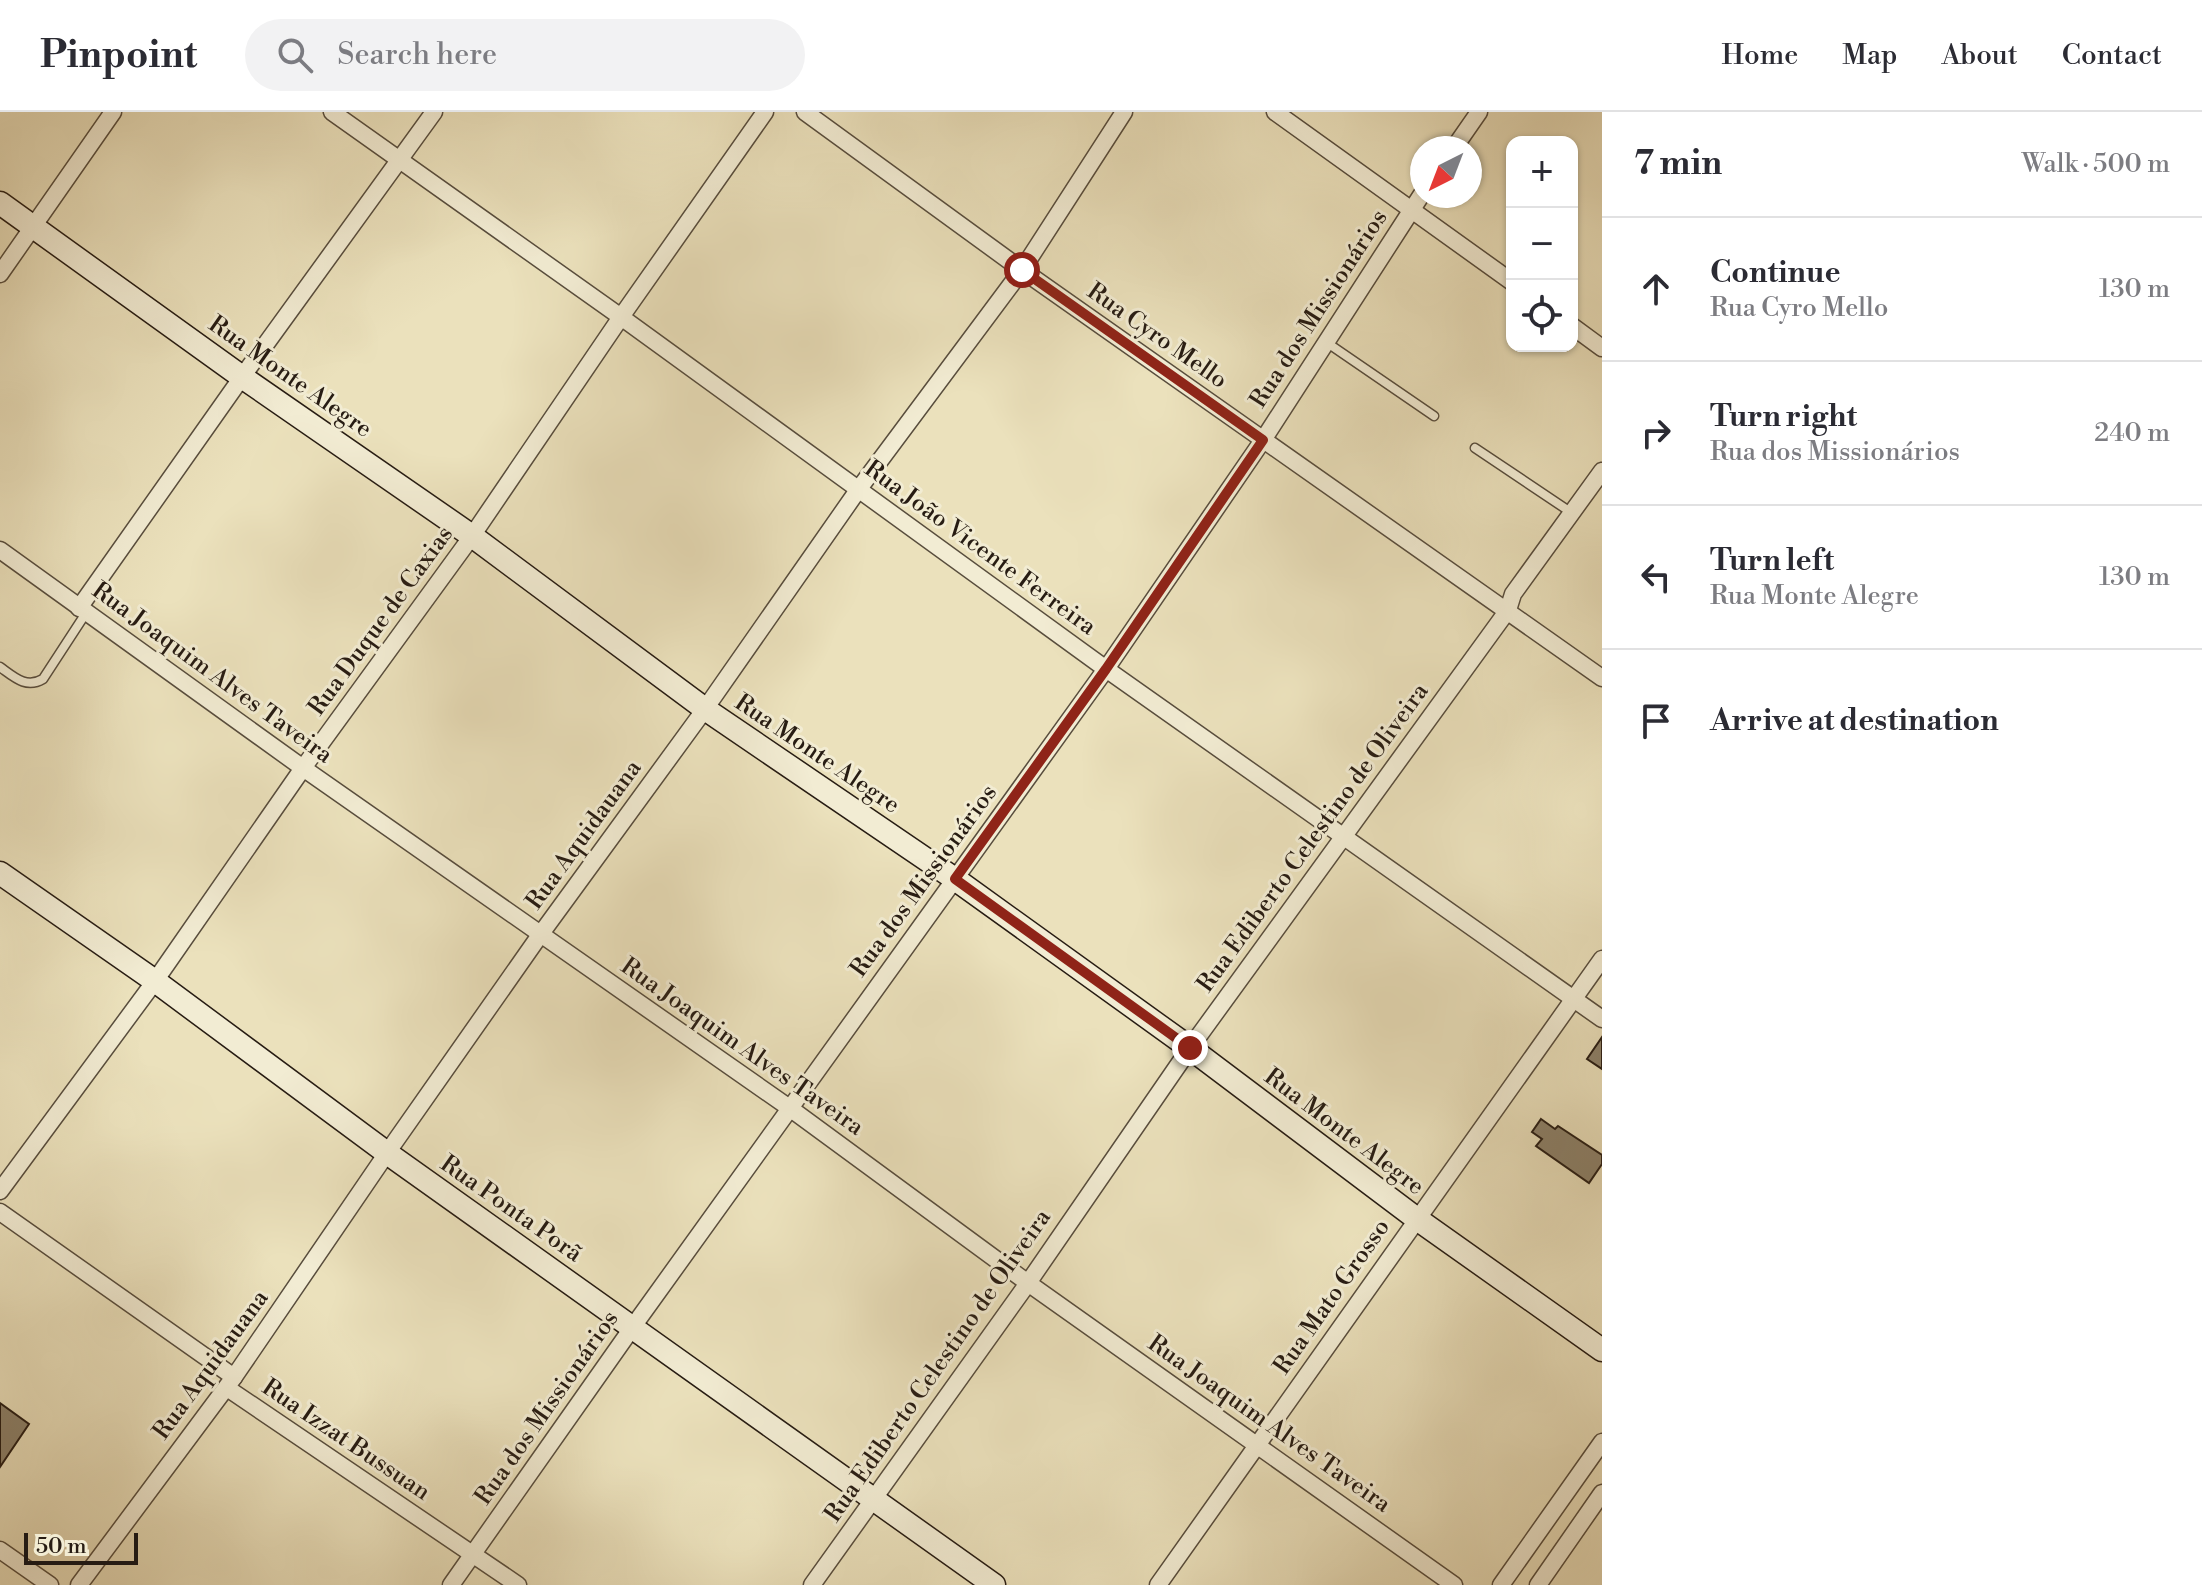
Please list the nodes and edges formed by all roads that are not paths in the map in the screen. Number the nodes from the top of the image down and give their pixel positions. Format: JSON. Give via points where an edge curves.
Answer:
{"nodes":[{"id":1,"x":113,"y":112,"type":"edge"},
{"id":2,"x":332,"y":112,"type":"edge"},
{"id":3,"x":434,"y":112,"type":"edge"},
{"id":4,"x":765,"y":112,"type":"edge"},
{"id":5,"x":805,"y":112,"type":"edge"},
{"id":6,"x":1124,"y":112,"type":"edge"},
{"id":7,"x":1275,"y":112,"type":"edge"},
{"id":8,"x":1479,"y":112,"type":"edge"},
{"id":9,"x":1462,"y":136,"type":"edge"},
{"id":10,"x":400,"y":160,"type":"junction"},
{"id":11,"x":0,"y":203,"type":"edge"},
{"id":12,"x":1411,"y":210,"type":"junction"},
{"id":13,"x":32,"y":226,"type":"junction"},
{"id":14,"x":1022,"y":270,"type":"junction"},
{"id":15,"x":0,"y":274,"type":"edge"},
{"id":16,"x":1509,"y":280,"type":"edge"},
{"id":17,"x":621,"y":317,"type":"junction"},
{"id":18,"x":1578,"y":330,"type":"edge"},
{"id":19,"x":1326,"y":342,"type":"junction"},
{"id":20,"x":1602,"y":348,"type":"edge"},
{"id":21,"x":242,"y":377,"type":"junction"},
{"id":22,"x":1434,"y":416,"type":"dead end"},
{"id":23,"x":1263,"y":440,"type":"junction"},
{"id":24,"x":1475,"y":448,"type":"dead end"},
{"id":25,"x":1602,"y":471,"type":"edge"},
{"id":26,"x":858,"y":490,"type":"junction"},
{"id":27,"x":1572,"y":513,"type":"junction"},
{"id":28,"x":472,"y":536,"type":"junction"},
{"id":29,"x":0,"y":550,"type":"edge"},
{"id":30,"x":83,"y":610,"type":"junction"},
{"id":31,"x":1508,"y":610,"type":"junction"},
{"id":32,"x":0,"y":667,"type":"edge"},
{"id":33,"x":1106,"y":669,"type":"junction"},
{"id":34,"x":1602,"y":678,"type":"edge"},
{"id":35,"x":705,"y":709,"type":"junction"},
{"id":36,"x":303,"y":768,"type":"junction"},
{"id":37,"x":1345,"y":836,"type":"junction"},
{"id":38,"x":0,"y":873,"type":"edge"},
{"id":39,"x":955,"y":879,"type":"junction"},
{"id":40,"x":540,"y":935,"type":"junction"},
{"id":41,"x":1602,"y":959,"type":"edge"},
{"id":42,"x":155,"y":981,"type":"junction"},
{"id":43,"x":1573,"y":999,"type":"junction"},
{"id":44,"x":1602,"y":1019,"type":"edge"},
{"id":45,"x":1190,"y":1048,"type":"junction"},
{"id":46,"x":791,"y":1109,"type":"junction"},
{"id":47,"x":387,"y":1153,"type":"junction"},
{"id":48,"x":0,"y":1191,"type":"edge"},
{"id":49,"x":0,"y":1212,"type":"edge"},
{"id":50,"x":1417,"y":1219,"type":"junction"},
{"id":51,"x":1028,"y":1283,"type":"junction"},
{"id":52,"x":632,"y":1328,"type":"junction"},
{"id":53,"x":1602,"y":1350,"type":"edge"},
{"id":54,"x":230,"y":1383,"type":"junction"},
{"id":55,"x":1602,"y":1442,"type":"edge"},
{"id":56,"x":1257,"y":1446,"type":"junction"},
{"id":57,"x":1602,"y":1493,"type":"edge"},
{"id":58,"x":873,"y":1498,"type":"junction"},
{"id":59,"x":0,"y":1550,"type":"edge"},
{"id":60,"x":473,"y":1554,"type":"junction"},
{"id":61,"x":50,"y":1585,"type":"edge"},
{"id":62,"x":79,"y":1585,"type":"edge"},
{"id":63,"x":451,"y":1585,"type":"edge"},
{"id":64,"x":518,"y":1585,"type":"edge"},
{"id":65,"x":812,"y":1585,"type":"edge"},
{"id":66,"x":994,"y":1585,"type":"edge"},
{"id":67,"x":1158,"y":1585,"type":"edge"},
{"id":68,"x":1454,"y":1585,"type":"edge"},
{"id":69,"x":1501,"y":1585,"type":"edge"},
{"id":70,"x":1538,"y":1585,"type":"edge"}],
"edges":[{"from":1,"to":13,"type":"street"},
{"from":2,"to":10,"type":"street","name":"Rua João Vicente Ferreira"},
{"from":3,"to":10,"type":"street"},
{"from":4,"to":17,"type":"street","name":"Rua Duque de Caxias"},
{"from":5,"to":14,"type":"street","name":"Rua Cyro Mello"},
{"from":6,"to":14,"type":"street","name":"Rua Aquidauana"},
{"from":7,"to":12,"type":"street"},
{"from":8,"to":9,"type":"street"},
{"from":10,"to":17,"type":"street","name":"Rua João Vicente Ferreira"},
{"from":10,"to":21,"type":"street"},
{"from":11,"to":13,"type":"street","name":"Rua Monte Alegre"},
{"from":12,"to":16,"type":"street"},
{"from":12,"to":19,"type":"street","name":"Rua dos Missionários"},
{"from":13,"to":15,"type":"street"},
{"from":13,"to":21,"type":"street","name":"Rua Monte Alegre"},
{"from":14,"to":23,"type":"street","name":"Rua Cyro Mello"},
{"from":14,"to":26,"type":"street","name":"Rua Aquidauana"},
{"from":17,"to":26,"type":"street","name":"Rua João Vicente Ferreira"},
{"from":17,"to":28,"type":"street","name":"Rua Duque de Caxias"},
{"from":18,"to":20,"type":"street"},
{"from":19,"to":22,"type":"lane"},
{"from":19,"to":23,"type":"street","name":"Rua dos Missionários"},
{"from":21,"to":28,"type":"street","name":"Rua Monte Alegre"},
{"from":21,"to":30,"type":"street"},
{"from":23,"to":31,"type":"street","name":"Rua Cyro Mello"},
{"from":23,"to":33,"type":"street","name":"Rua dos Missionários"},
{"from":24,"to":27,"type":"lane"},
{"from":25,"to":27,"type":"street","name":"Rua Ediberto Celestino de Oliveira"},
{"from":26,"to":33,"type":"street","name":"Rua João Vicente Ferreira"},
{"from":26,"to":35,"type":"street","name":"Rua Aquidauana"},
{"from":27,"to":31,"type":"street","name":"Rua Ediberto Celestino de Oliveira","via":[[1513,594]]},
{"from":28,"to":35,"type":"street","name":"Rua Monte Alegre"},
{"from":28,"to":36,"type":"street","name":"Rua Duque de Caxias"},
{"from":29,"to":30,"type":"street","name":"Rua Joaquim Alves Taveira"},
{"from":30,"to":32,"type":"lane","via":[[43,679],[26,684]]},
{"from":30,"to":36,"type":"street","name":"Rua Joaquim Alves Taveira"},
{"from":31,"to":34,"type":"street","name":"Rua Cyro Mello"},
{"from":31,"to":37,"type":"street","name":"Rua Ediberto Celestino de Oliveira"},
{"from":33,"to":37,"type":"street","name":"Rua João Vicente Ferreira"},
{"from":33,"to":39,"type":"street","name":"Rua dos Missionários"},
{"from":35,"to":39,"type":"street","name":"Rua Monte Alegre"},
{"from":35,"to":40,"type":"street","name":"Rua Aquidauana"},
{"from":36,"to":40,"type":"street","name":"Rua Joaquim Alves Taveira"},
{"from":36,"to":42,"type":"street","name":"Rua Duque de Caxias"},
{"from":37,"to":43,"type":"street","name":"Rua João Vicente Ferreira"},
{"from":37,"to":45,"type":"street","name":"Rua Ediberto Celestino de Oliveira"},
{"from":38,"to":42,"type":"street","name":"Rua Ponta Porã"},
{"from":39,"to":45,"type":"street","name":"Rua Monte Alegre"},
{"from":39,"to":46,"type":"street","name":"Rua dos Missionários"},
{"from":40,"to":46,"type":"street","name":"Rua Joaquim Alves Taveira"},
{"from":40,"to":47,"type":"street","name":"Rua Aquidauana"},
{"from":41,"to":43,"type":"street","name":"Rua Mato Grosso"},
{"from":42,"to":47,"type":"street","name":"Rua Ponta Porã"},
{"from":42,"to":48,"type":"street","name":"Rua Duque de Caxias"},
{"from":43,"to":44,"type":"street","name":"Rua João Vicente Ferreira"},
{"from":43,"to":50,"type":"street","name":"Rua Mato Grosso"},
{"from":45,"to":50,"type":"street","name":"Rua Monte Alegre"},
{"from":45,"to":51,"type":"street","name":"Rua Ediberto Celestino de Oliveira"},
{"from":46,"to":51,"type":"street","name":"Rua Joaquim Alves Taveira"},
{"from":46,"to":52,"type":"street","name":"Rua dos Missionários"},
{"from":47,"to":52,"type":"street","name":"Rua Ponta Porã"},
{"from":47,"to":54,"type":"street","name":"Rua Aquidauana"},
{"from":49,"to":54,"type":"street","name":"Rua Izzat Bussuan"},
{"from":50,"to":53,"type":"street","name":"Rua Monte Alegre"},
{"from":50,"to":56,"type":"street","name":"Rua Mato Grosso"},
{"from":51,"to":56,"type":"street","name":"Rua Joaquim Alves Taveira"},
{"from":51,"to":58,"type":"street","name":"Rua Ediberto Celestino de Oliveira"},
{"from":52,"to":58,"type":"street","name":"Rua Ponta Porã"},
{"from":52,"to":60,"type":"street","name":"Rua dos Missionários"},
{"from":54,"to":60,"type":"street","name":"Rua Izzat Bussuan"},
{"from":54,"to":62,"type":"street","name":"Rua Aquidauana"},
{"from":55,"to":69,"type":"street"},
{"from":56,"to":67,"type":"street","name":"Rua Mato Grosso"},
{"from":56,"to":68,"type":"street","name":"Rua Joaquim Alves Taveira"},
{"from":57,"to":70,"type":"street"},
{"from":58,"to":65,"type":"street","name":"Rua Ediberto Celestino de Oliveira"},
{"from":58,"to":66,"type":"street","name":"Rua Ponta Porã"},
{"from":59,"to":61,"type":"street"},
{"from":60,"to":63,"type":"street","name":"Rua dos Missionários"},
{"from":60,"to":64,"type":"street","name":"Rua Izzat Bussuan"}]}
